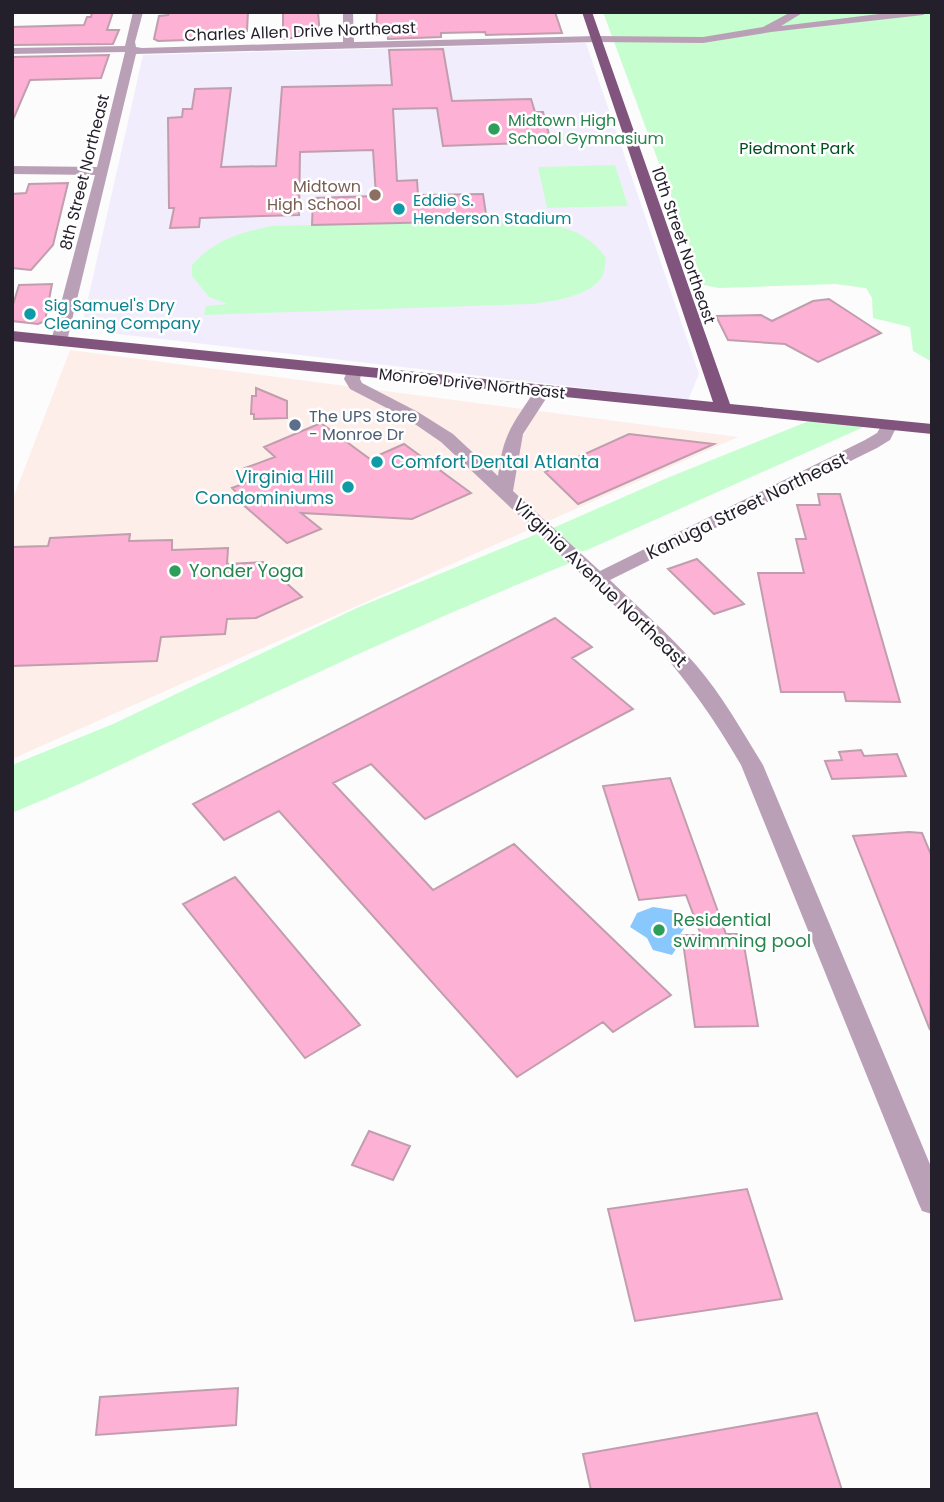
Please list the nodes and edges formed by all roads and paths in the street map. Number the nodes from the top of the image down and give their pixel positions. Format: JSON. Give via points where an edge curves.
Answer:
{"nodes":[{"id":1,"x":138,"y":12,"type":"edge"},
{"id":2,"x":348,"y":12,"type":"edge"},
{"id":3,"x":587,"y":12,"type":"edge"},
{"id":4,"x":799,"y":12,"type":"edge"},
{"id":5,"x":923,"y":12,"type":"edge"},
{"id":6,"x":766,"y":30,"type":"junction"},
{"id":7,"x":596,"y":39,"type":"junction"},
{"id":8,"x":349,"y":45,"type":"junction"},
{"id":9,"x":131,"y":51,"type":"junction"},
{"id":10,"x":12,"y":53,"type":"edge"},
{"id":11,"x":12,"y":170,"type":"edge"},
{"id":12,"x":102,"y":171,"type":"junction"},
{"id":13,"x":12,"y":336,"type":"edge"},
{"id":14,"x":59,"y":341,"type":"junction"},
{"id":15,"x":354,"y":372,"type":"junction"},
{"id":16,"x":543,"y":390,"type":"junction"},
{"id":17,"x":723,"y":408,"type":"junction"},
{"id":18,"x":890,"y":424,"type":"junction"},
{"id":19,"x":932,"y":429,"type":"edge"},
{"id":20,"x":505,"y":490,"type":"junction"},
{"id":21,"x":598,"y":579,"type":"junction"},
{"id":22,"x":932,"y":1202,"type":"edge"}],
"edges":[{"from":1,"to":9,"type":"street","name":"8th Street Northeast"},
{"from":2,"to":8,"type":"street"},
{"from":3,"to":7,"type":"main road","name":"10th Street Northeast"},
{"from":4,"to":6,"type":"street"},
{"from":5,"to":6,"type":"street","name":"Charles Allen Drive Northeast"},
{"from":6,"to":7,"type":"street","name":"Charles Allen Drive Northeast","via":[[696,40]]},
{"from":7,"to":8,"type":"street","name":"Charles Allen Drive Northeast"},
{"from":7,"to":17,"type":"main road","name":"10th Street Northeast"},
{"from":8,"to":9,"type":"street","name":"Charles Allen Drive Northeast"},
{"from":9,"to":10,"type":"street","name":"Charles Allen Drive Northeast"},
{"from":9,"to":12,"type":"street","name":"8th Street Northeast"},
{"from":11,"to":12,"type":"street"},
{"from":12,"to":14,"type":"street","name":"8th Street Northeast"},
{"from":13,"to":14,"type":"main road","name":"Monroe Drive Northeast"},
{"from":14,"to":15,"type":"main road","name":"Monroe Drive Northeast"},
{"from":15,"to":16,"type":"main road","name":"Monroe Drive Northeast"},
{"from":15,"to":20,"type":"street","name":"Virginia Avenue Northeast","via":[[356,386],[447,438]]},
{"from":16,"to":17,"type":"main road","name":"Monroe Drive Northeast"},
{"from":16,"to":20,"type":"street","via":[[510,445]]},
{"from":17,"to":18,"type":"main road","name":"Monroe Drive Northeast"},
{"from":18,"to":19,"type":"main road","name":"Monroe Drive Northeast"},
{"from":18,"to":21,"type":"street","name":"Kanuga Street Northeast","via":[[884,436],[872,444]]},
{"from":20,"to":21,"type":"street","name":"Virginia Avenue Northeast"},
{"from":21,"to":22,"type":"street","name":"Virginia Avenue Northeast","via":[[690,671],[752,765]]}]}
